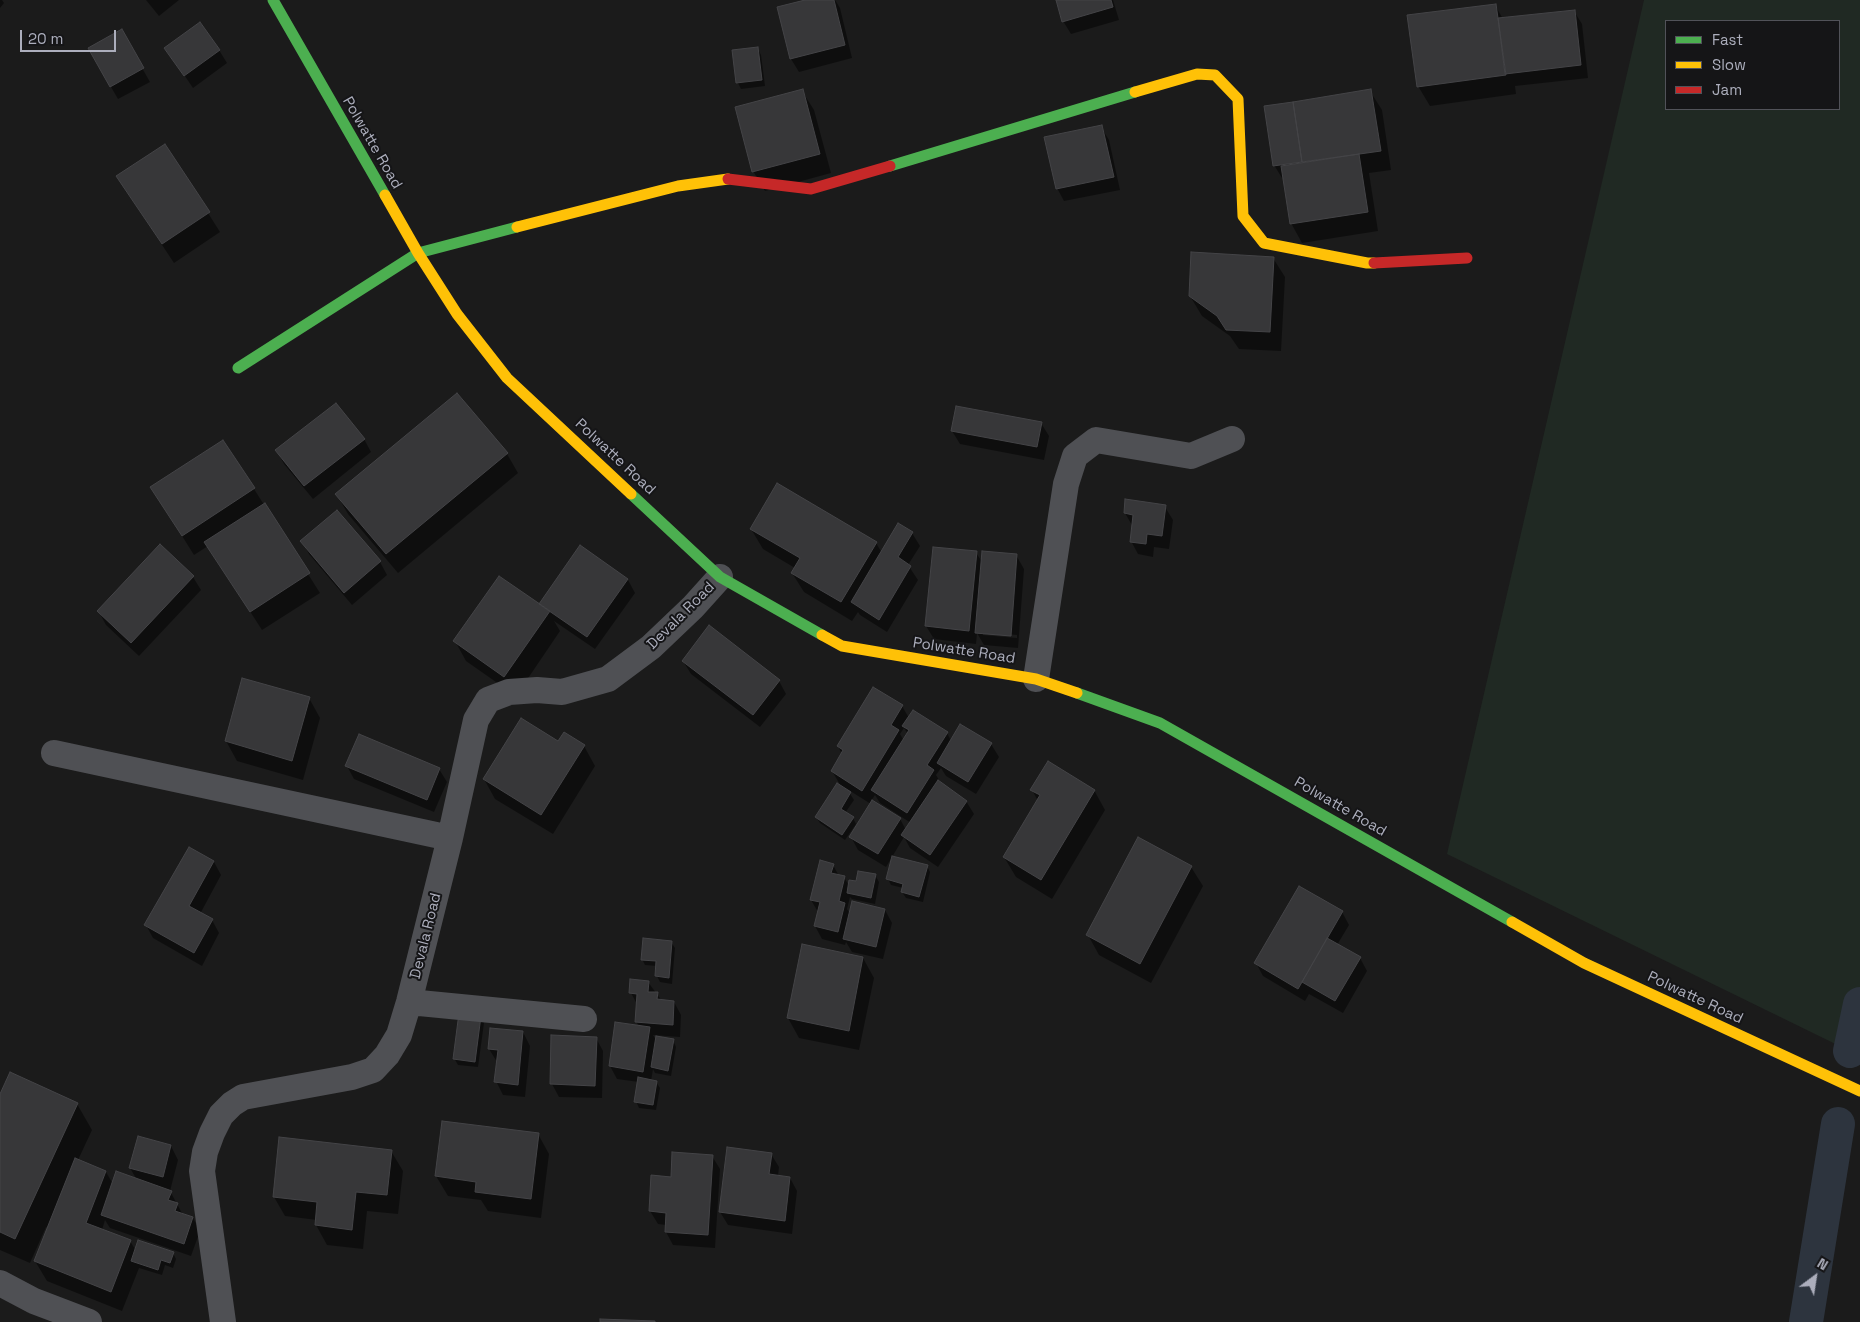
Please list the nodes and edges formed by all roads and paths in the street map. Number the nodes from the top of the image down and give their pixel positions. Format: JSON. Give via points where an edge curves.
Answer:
{"nodes":[{"id":1,"x":273,"y":0,"type":"edge"},
{"id":2,"x":418,"y":253,"type":"junction"},
{"id":3,"x":1467,"y":258,"type":"dead end"},
{"id":4,"x":238,"y":368,"type":"dead end"},
{"id":5,"x":1232,"y":439,"type":"dead end"},
{"id":6,"x":720,"y":577,"type":"junction"},
{"id":7,"x":1036,"y":678,"type":"junction"},
{"id":8,"x":54,"y":753,"type":"dead end"},
{"id":9,"x":450,"y":838,"type":"junction"},
{"id":10,"x":409,"y":1002,"type":"junction"},
{"id":11,"x":584,"y":1019,"type":"dead end"},
{"id":12,"x":1860,"y":1091,"type":"edge"},
{"id":13,"x":0,"y":1283,"type":"edge"},
{"id":14,"x":89,"y":1322,"type":"edge"},
{"id":15,"x":223,"y":1322,"type":"edge"}],
"edges":[{"from":1,"to":2,"type":"street","name":"Polwatte Road"},
{"from":2,"to":3,"type":"street","via":[[678,186],[725,180],[811,189],[1197,74],[1215,75],[1238,99],[1243,216],[1264,242],[1367,263]]},
{"from":2,"to":4,"type":"street"},
{"from":2,"to":6,"type":"street","name":"Polwatte Road","via":[[457,314],[507,378]]},
{"from":5,"to":7,"type":"street","via":[[1191,456],[1096,440],[1075,456],[1066,484]]},
{"from":6,"to":7,"type":"street","name":"Polwatte Road","via":[[842,646]]},
{"from":6,"to":9,"type":"street","name":"Devala Road","via":[[651,647],[608,679],[562,692],[508,692],[488,700],[476,720]]},
{"from":7,"to":12,"type":"street","name":"Polwatte Road","via":[[1160,723],[1584,963]]},
{"from":8,"to":9,"type":"street"},
{"from":9,"to":10,"type":"street","name":"Devala Road"},
{"from":10,"to":11,"type":"street"},
{"from":10,"to":15,"type":"street","name":"Devala Road","via":[[400,1035],[372,1070],[352,1077],[243,1097],[221,1114],[205,1152],[202,1172]]},
{"from":13,"to":14,"type":"street","via":[[34,1301]]}]}
